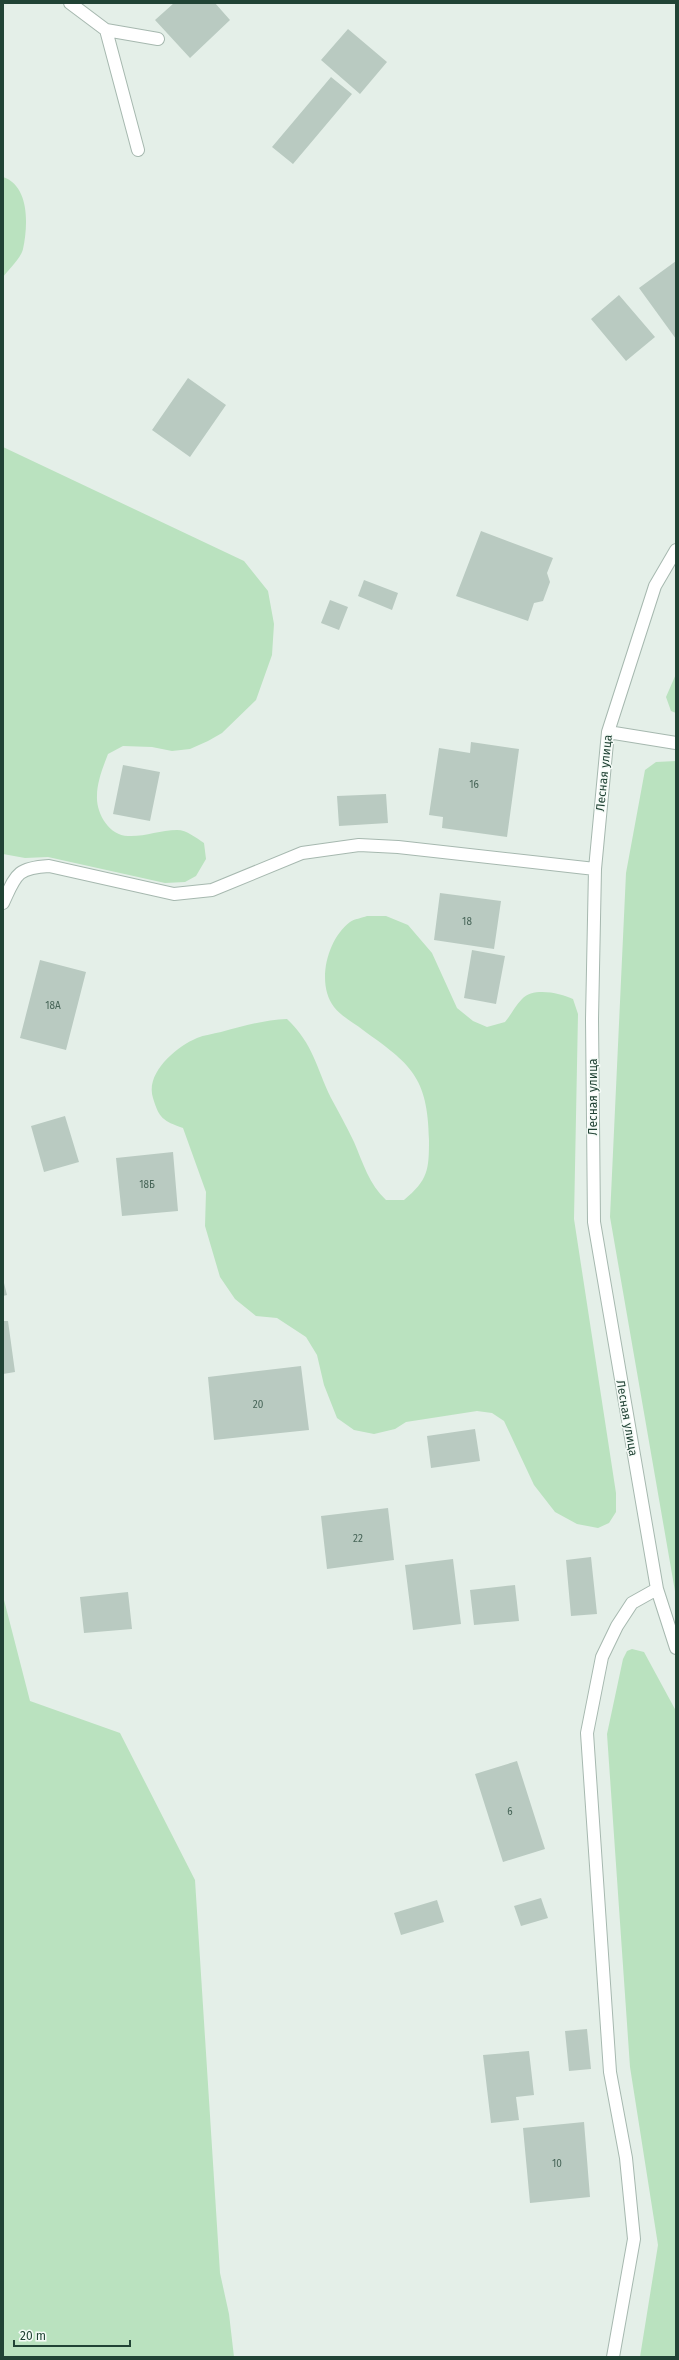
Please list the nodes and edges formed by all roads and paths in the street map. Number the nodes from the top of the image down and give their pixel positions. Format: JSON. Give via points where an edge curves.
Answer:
{"nodes":[{"id":1,"x":70,"y":3,"type":"edge"},
{"id":2,"x":106,"y":30,"type":"junction"},
{"id":3,"x":158,"y":39,"type":"dead end"},
{"id":4,"x":138,"y":150,"type":"dead end"},
{"id":5,"x":676,"y":550,"type":"edge"},
{"id":6,"x":608,"y":732,"type":"junction"},
{"id":7,"x":676,"y":743,"type":"edge"},
{"id":8,"x":595,"y":869,"type":"junction"},
{"id":9,"x":3,"y":903,"type":"edge"},
{"id":10,"x":657,"y":1589,"type":"junction"},
{"id":11,"x":676,"y":1648,"type":"edge"},
{"id":12,"x":613,"y":2357,"type":"edge"}],
"edges":[{"from":1,"to":2,"type":"street"},
{"from":2,"to":3,"type":"street"},
{"from":2,"to":4,"type":"street"},
{"from":5,"to":6,"type":"street","name":"Лесная улица","via":[[655,586]]},
{"from":6,"to":7,"type":"street"},
{"from":6,"to":8,"type":"street","name":"Лесная улица"},
{"from":8,"to":9,"type":"street","via":[[359,845],[302,853],[212,890],[174,894],[49,866],[29,867],[16,876]]},
{"from":8,"to":10,"type":"street","name":"Лесная улица","via":[[592,1019],[594,1222]]},
{"from":10,"to":11,"type":"street","name":"Лесная улица"},
{"from":10,"to":12,"type":"street","via":[[632,1604],[611,1638],[602,1657],[587,1733],[610,2072],[626,2158],[634,2239]]}]}
